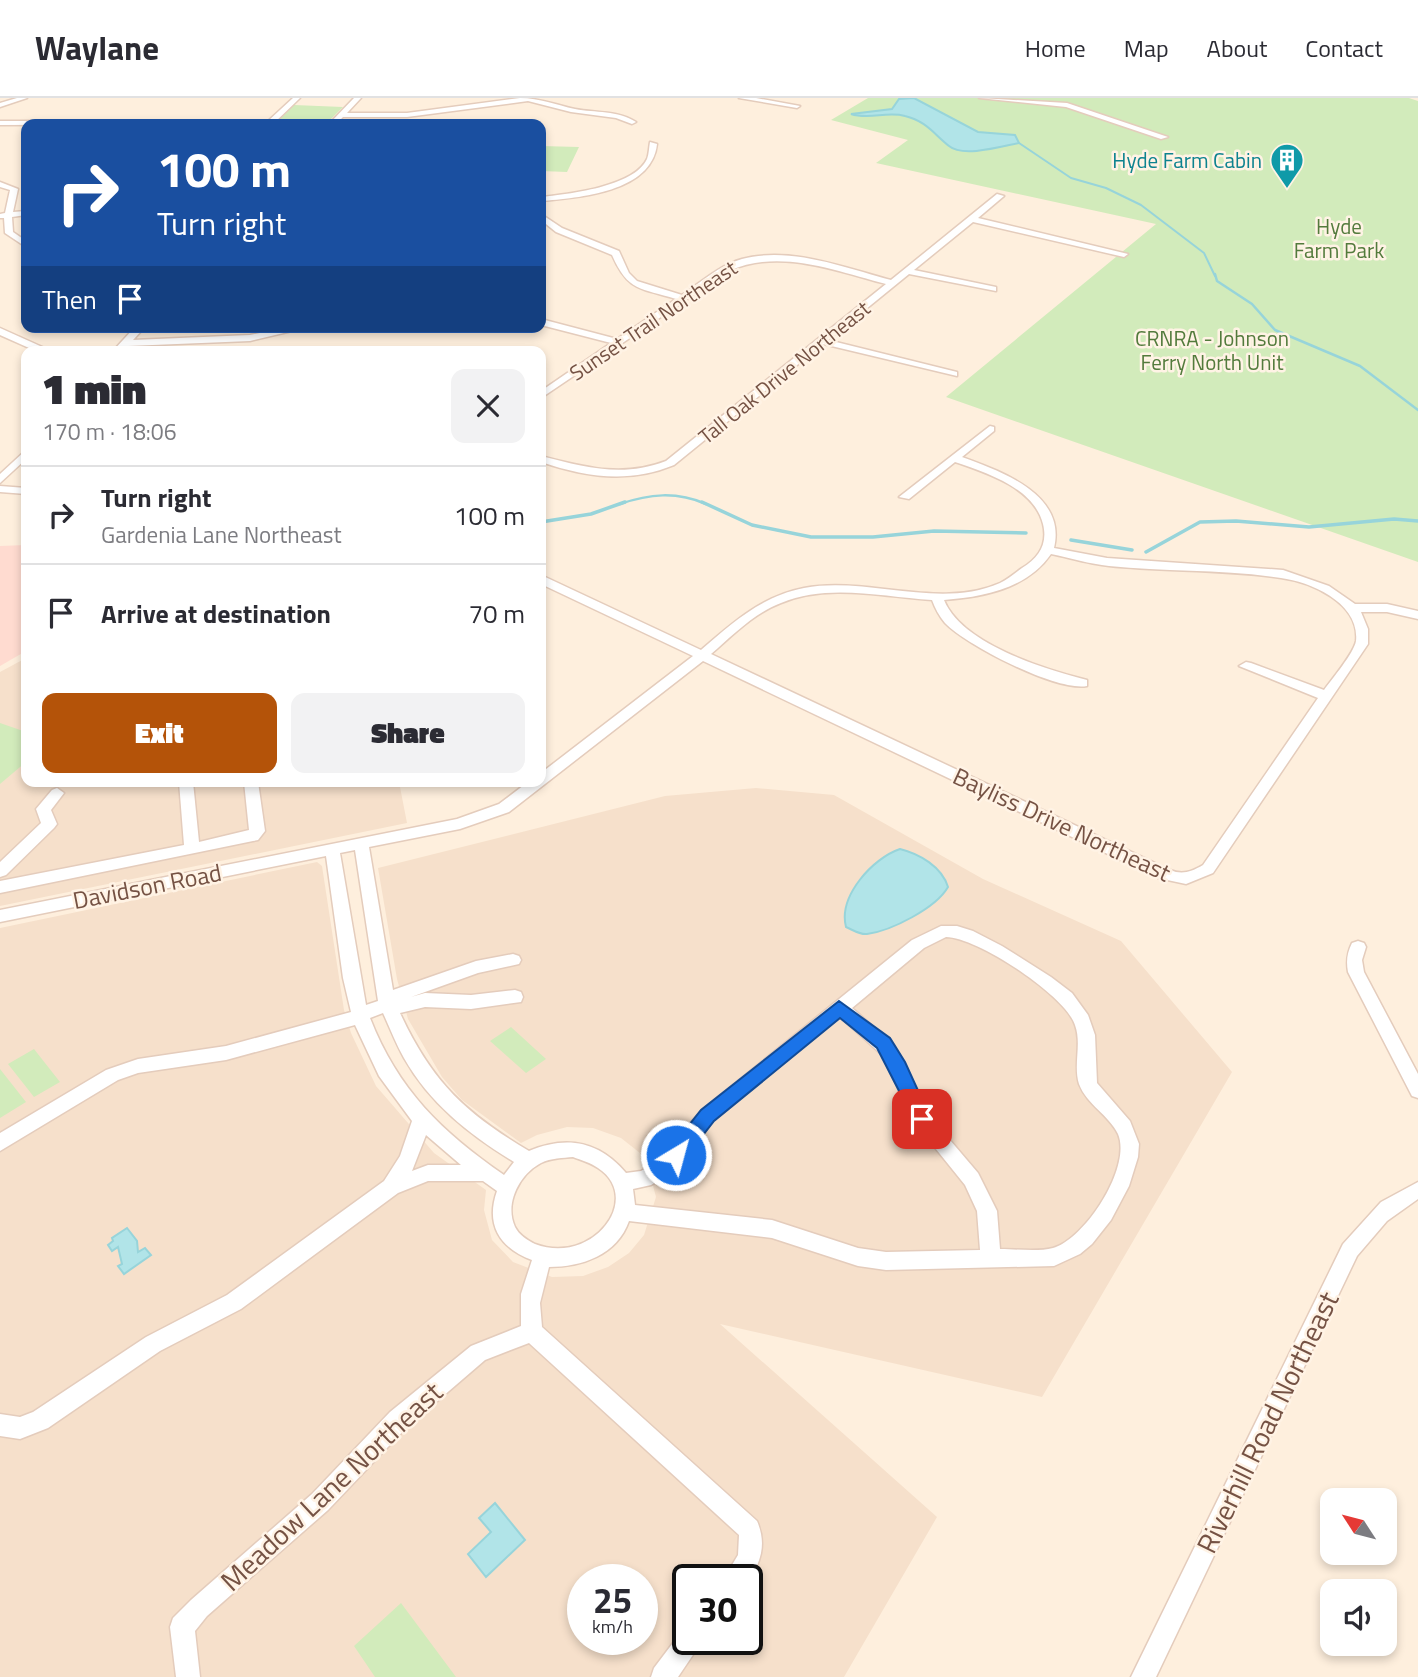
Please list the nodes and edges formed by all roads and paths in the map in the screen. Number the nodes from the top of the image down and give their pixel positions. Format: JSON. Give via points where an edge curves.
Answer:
{"nodes":[{"id":1,"x":24,"y":98,"type":"edge"},
{"id":2,"x":297,"y":98,"type":"edge"},
{"id":3,"x":358,"y":98,"type":"edge"},
{"id":4,"x":982,"y":98,"type":"edge"},
{"id":5,"x":744,"y":102,"type":"edge"},
{"id":6,"x":428,"y":104,"type":"dead end"},
{"id":7,"x":0,"y":105,"type":"edge"},
{"id":8,"x":797,"y":106,"type":"dead end"},
{"id":9,"x":437,"y":112,"type":"junction"},
{"id":10,"x":341,"y":115,"type":"junction"},
{"id":11,"x":275,"y":119,"type":"edge"},
{"id":12,"x":337,"y":119,"type":"edge"},
{"id":13,"x":632,"y":122,"type":"dead end"},
{"id":14,"x":0,"y":123,"type":"edge"},
{"id":15,"x":21,"y":123,"type":"edge"},
{"id":16,"x":1164,"y":137,"type":"dead end"},
{"id":17,"x":653,"y":144,"type":"dead end"},
{"id":18,"x":0,"y":184,"type":"edge"},
{"id":19,"x":1000,"y":196,"type":"dead end"},
{"id":20,"x":546,"y":198,"type":"edge"},
{"id":21,"x":4,"y":216,"type":"edge"},
{"id":22,"x":971,"y":219,"type":"junction"},
{"id":23,"x":546,"y":220,"type":"edge"},
{"id":24,"x":21,"y":241,"type":"edge"},
{"id":25,"x":1124,"y":254,"type":"dead end"},
{"id":26,"x":909,"y":271,"type":"junction"},
{"id":27,"x":894,"y":283,"type":"junction"},
{"id":28,"x":993,"y":289,"type":"dead end"},
{"id":29,"x":683,"y":298,"type":"junction"},
{"id":30,"x":546,"y":322,"type":"edge"},
{"id":31,"x":0,"y":331,"type":"edge"},
{"id":32,"x":134,"y":333,"type":"edge"},
{"id":33,"x":275,"y":333,"type":"edge"},
{"id":34,"x":822,"y":341,"type":"junction"},
{"id":35,"x":618,"y":342,"type":"junction"},
{"id":36,"x":125,"y":343,"type":"junction"},
{"id":37,"x":33,"y":346,"type":"edge"},
{"id":38,"x":122,"y":346,"type":"edge"},
{"id":39,"x":953,"y":374,"type":"dead end"},
{"id":40,"x":546,"y":392,"type":"edge"},
{"id":41,"x":990,"y":429,"type":"dead end"},
{"id":42,"x":21,"y":458,"type":"edge"},
{"id":43,"x":954,"y":458,"type":"junction"},
{"id":44,"x":546,"y":460,"type":"edge"},
{"id":45,"x":0,"y":480,"type":"edge"},
{"id":46,"x":0,"y":489,"type":"edge"},
{"id":47,"x":21,"y":491,"type":"edge"},
{"id":48,"x":905,"y":496,"type":"dead end"},
{"id":49,"x":1048,"y":550,"type":"junction"},
{"id":50,"x":546,"y":581,"type":"edge"},
{"id":51,"x":937,"y":597,"type":"junction"},
{"id":52,"x":1352,"y":608,"type":"junction"},
{"id":53,"x":1418,"y":615,"type":"edge"},
{"id":54,"x":701,"y":656,"type":"junction"},
{"id":55,"x":1246,"y":666,"type":"dead end"},
{"id":56,"x":1082,"y":683,"type":"dead end"},
{"id":57,"x":1327,"y":696,"type":"junction"},
{"id":58,"x":546,"y":776,"type":"edge"},
{"id":59,"x":186,"y":787,"type":"edge"},
{"id":60,"x":251,"y":787,"type":"edge"},
{"id":61,"x":532,"y":787,"type":"edge"},
{"id":62,"x":57,"y":793,"type":"dead end"},
{"id":63,"x":361,"y":844,"type":"junction"},
{"id":64,"x":332,"y":849,"type":"junction"},
{"id":65,"x":192,"y":850,"type":"junction"},
{"id":66,"x":0,"y":871,"type":"edge"},
{"id":67,"x":32,"y":881,"type":"junction"},
{"id":68,"x":0,"y":887,"type":"edge"},
{"id":69,"x":30,"y":910,"type":"junction"},
{"id":70,"x":0,"y":916,"type":"edge"},
{"id":71,"x":1358,"y":947,"type":"dead end"},
{"id":72,"x":513,"y":960,"type":"dead end"},
{"id":73,"x":515,"y":997,"type":"dead end"},
{"id":74,"x":387,"y":1004,"type":"junction"},
{"id":75,"x":839,"y":1008,"type":"junction"},
{"id":76,"x":360,"y":1015,"type":"junction"},
{"id":77,"x":1418,"y":1091,"type":"edge"},
{"id":78,"x":421,"y":1120,"type":"junction"},
{"id":79,"x":0,"y":1143,"type":"edge"},
{"id":80,"x":529,"y":1161,"type":"junction"},
{"id":81,"x":486,"y":1173,"type":"junction"},
{"id":82,"x":623,"y":1182,"type":"junction"},
{"id":83,"x":391,"y":1187,"type":"junction"},
{"id":84,"x":506,"y":1187,"type":"junction"},
{"id":85,"x":1418,"y":1191,"type":"edge"},
{"id":86,"x":625,"y":1212,"type":"junction"},
{"id":87,"x":543,"y":1257,"type":"junction"},
{"id":88,"x":990,"y":1257,"type":"junction"},
{"id":89,"x":532,"y":1332,"type":"junction"},
{"id":90,"x":0,"y":1425,"type":"edge"},
{"id":91,"x":746,"y":1564,"type":"edge"},
{"id":92,"x":680,"y":1655,"type":"edge"},
{"id":93,"x":188,"y":1677,"type":"edge"},
{"id":94,"x":663,"y":1677,"type":"edge"},
{"id":95,"x":1143,"y":1677,"type":"edge"}],
"edges":[{"from":1,"to":7,"type":"street"},
{"from":2,"to":11,"type":"street"},
{"from":3,"to":10,"type":"street"},
{"from":4,"to":16,"type":"street","via":[[1068,105]]},
{"from":5,"to":8,"type":"street"},
{"from":6,"to":9,"type":"street"},
{"from":9,"to":10,"type":"street"},
{"from":9,"to":13,"type":"street","via":[[539,99]]},
{"from":10,"to":12,"type":"street"},
{"from":14,"to":15,"type":"street"},
{"from":17,"to":20,"type":"street","via":[[650,160],[625,180],[592,192]]},
{"from":18,"to":21,"type":"street","via":[[14,189]]},
{"from":19,"to":22,"type":"street","name":"Tall Oak Drive Northeast"},
{"from":21,"to":24,"type":"street","via":[[9,233]]},
{"from":22,"to":25,"type":"street"},
{"from":22,"to":26,"type":"street","name":"Tall Oak Drive Northeast"},
{"from":23,"to":29,"type":"street","via":[[559,230],[616,253],[634,283]]},
{"from":26,"to":27,"type":"street","name":"Tall Oak Drive Northeast"},
{"from":26,"to":28,"type":"street"},
{"from":27,"to":29,"type":"street","name":"Sunset Trail Northeast","via":[[792,260],[752,258],[733,264]]},
{"from":27,"to":34,"type":"street","name":"Tall Oak Drive Northeast"},
{"from":29,"to":35,"type":"street","name":"Sunset Trail Northeast"},
{"from":30,"to":35,"type":"street"},
{"from":31,"to":37,"type":"street"},
{"from":32,"to":36,"type":"street"},
{"from":33,"to":36,"type":"street"},
{"from":34,"to":39,"type":"street"},
{"from":34,"to":44,"type":"street","name":"Tall Oak Drive Northeast","via":[[661,468],[598,474]]},
{"from":35,"to":40,"type":"street","name":"Sunset Trail Northeast"},
{"from":36,"to":38,"type":"street"},
{"from":41,"to":43,"type":"street"},
{"from":42,"to":45,"type":"street"},
{"from":43,"to":48,"type":"street"},
{"from":43,"to":49,"type":"street","via":[[1009,480],[1037,502],[1050,526]]},
{"from":46,"to":47,"type":"street"},
{"from":49,"to":51,"type":"street","name":"Davidson Road","via":[[1030,570],[1009,582]]},
{"from":49,"to":52,"type":"street","via":[[1107,562],[1283,574],[1323,587]]},
{"from":50,"to":54,"type":"street","name":"Bayliss Drive Northeast"},
{"from":51,"to":54,"type":"street","name":"Davidson Road","via":[[828,590],[794,594],[763,608]]},
{"from":51,"to":56,"type":"street","via":[[949,620],[966,633],[1052,678]]},
{"from":52,"to":53,"type":"street","via":[[1387,608]]},
{"from":52,"to":57,"type":"street","name":"Bayliss Drive Northeast","via":[[1364,632],[1362,644]]},
{"from":54,"to":57,"type":"street","name":"Bayliss Drive Northeast","via":[[1191,885],[1208,869]]},
{"from":54,"to":58,"type":"street","name":"Davidson Road"},
{"from":55,"to":57,"type":"street"},
{"from":59,"to":65,"type":"street"},
{"from":60,"to":65,"type":"street","via":[[257,831],[242,841]]},
{"from":61,"to":63,"type":"street","name":"Davidson Road","via":[[484,818]]},
{"from":62,"to":66,"type":"street","via":[[43,809],[49,824]]},
{"from":63,"to":64,"type":"street","name":"Davidson Road"},
{"from":63,"to":74,"type":"street"},
{"from":64,"to":69,"type":"street","name":"Davidson Road"},
{"from":64,"to":76,"type":"street"},
{"from":65,"to":67,"type":"street"},
{"from":67,"to":68,"type":"street"},
{"from":67,"to":69,"type":"street"},
{"from":69,"to":70,"type":"street","name":"Davidson Road"},
{"from":71,"to":77,"type":"street","via":[[1356,972]]},
{"from":72,"to":74,"type":"street","via":[[477,967],[399,995]]},
{"from":73,"to":74,"type":"street","via":[[435,999],[401,1007]]},
{"from":74,"to":76,"type":"street"},
{"from":74,"to":80,"type":"street","via":[[411,1055],[445,1099],[481,1132]]},
{"from":75,"to":82,"type":"street","via":[[708,1115],[661,1169],[644,1179]]},
{"from":75,"to":88,"type":"street","via":[[883,1043],[922,1119],[972,1177],[990,1220]]},
{"from":75,"to":88,"type":"street","via":[[927,937],[947,931],[979,940],[1051,987],[1082,1020],[1090,1088],[1126,1131],[1130,1163],[1089,1234],[1074,1248],[1054,1257]]},
{"from":76,"to":78,"type":"street","via":[[380,1066]]},
{"from":76,"to":79,"type":"street","via":[[226,1053],[138,1066],[112,1075]]},
{"from":78,"to":81,"type":"street"},
{"from":78,"to":83,"type":"street","via":[[410,1159]]},
{"from":80,"to":82,"type":"street","via":[[554,1150],[594,1153],[610,1163]]},
{"from":80,"to":84,"type":"street"},
{"from":81,"to":83,"type":"street","via":[[428,1173]]},
{"from":81,"to":84,"type":"street"},
{"from":82,"to":86,"type":"street"},
{"from":83,"to":90,"type":"street","via":[[234,1302],[153,1344],[40,1420],[20,1427]]},
{"from":84,"to":87,"type":"street","via":[[502,1216],[507,1231],[517,1244]]},
{"from":85,"to":95,"type":"street","name":"Riverhill Road Northeast","via":[[1375,1216],[1350,1250]]},
{"from":86,"to":87,"type":"street","via":[[612,1235],[589,1253]]},
{"from":86,"to":88,"type":"street","via":[[772,1228],[886,1261]]},
{"from":87,"to":89,"type":"street","via":[[531,1289]]},
{"from":89,"to":91,"type":"street","via":[[749,1528],[753,1543]]},
{"from":89,"to":93,"type":"street","name":"Meadow Lane Northeast","via":[[468,1361],[398,1420],[320,1502],[199,1608],[182,1627]]},
{"from":92,"to":94,"type":"street"}]}
